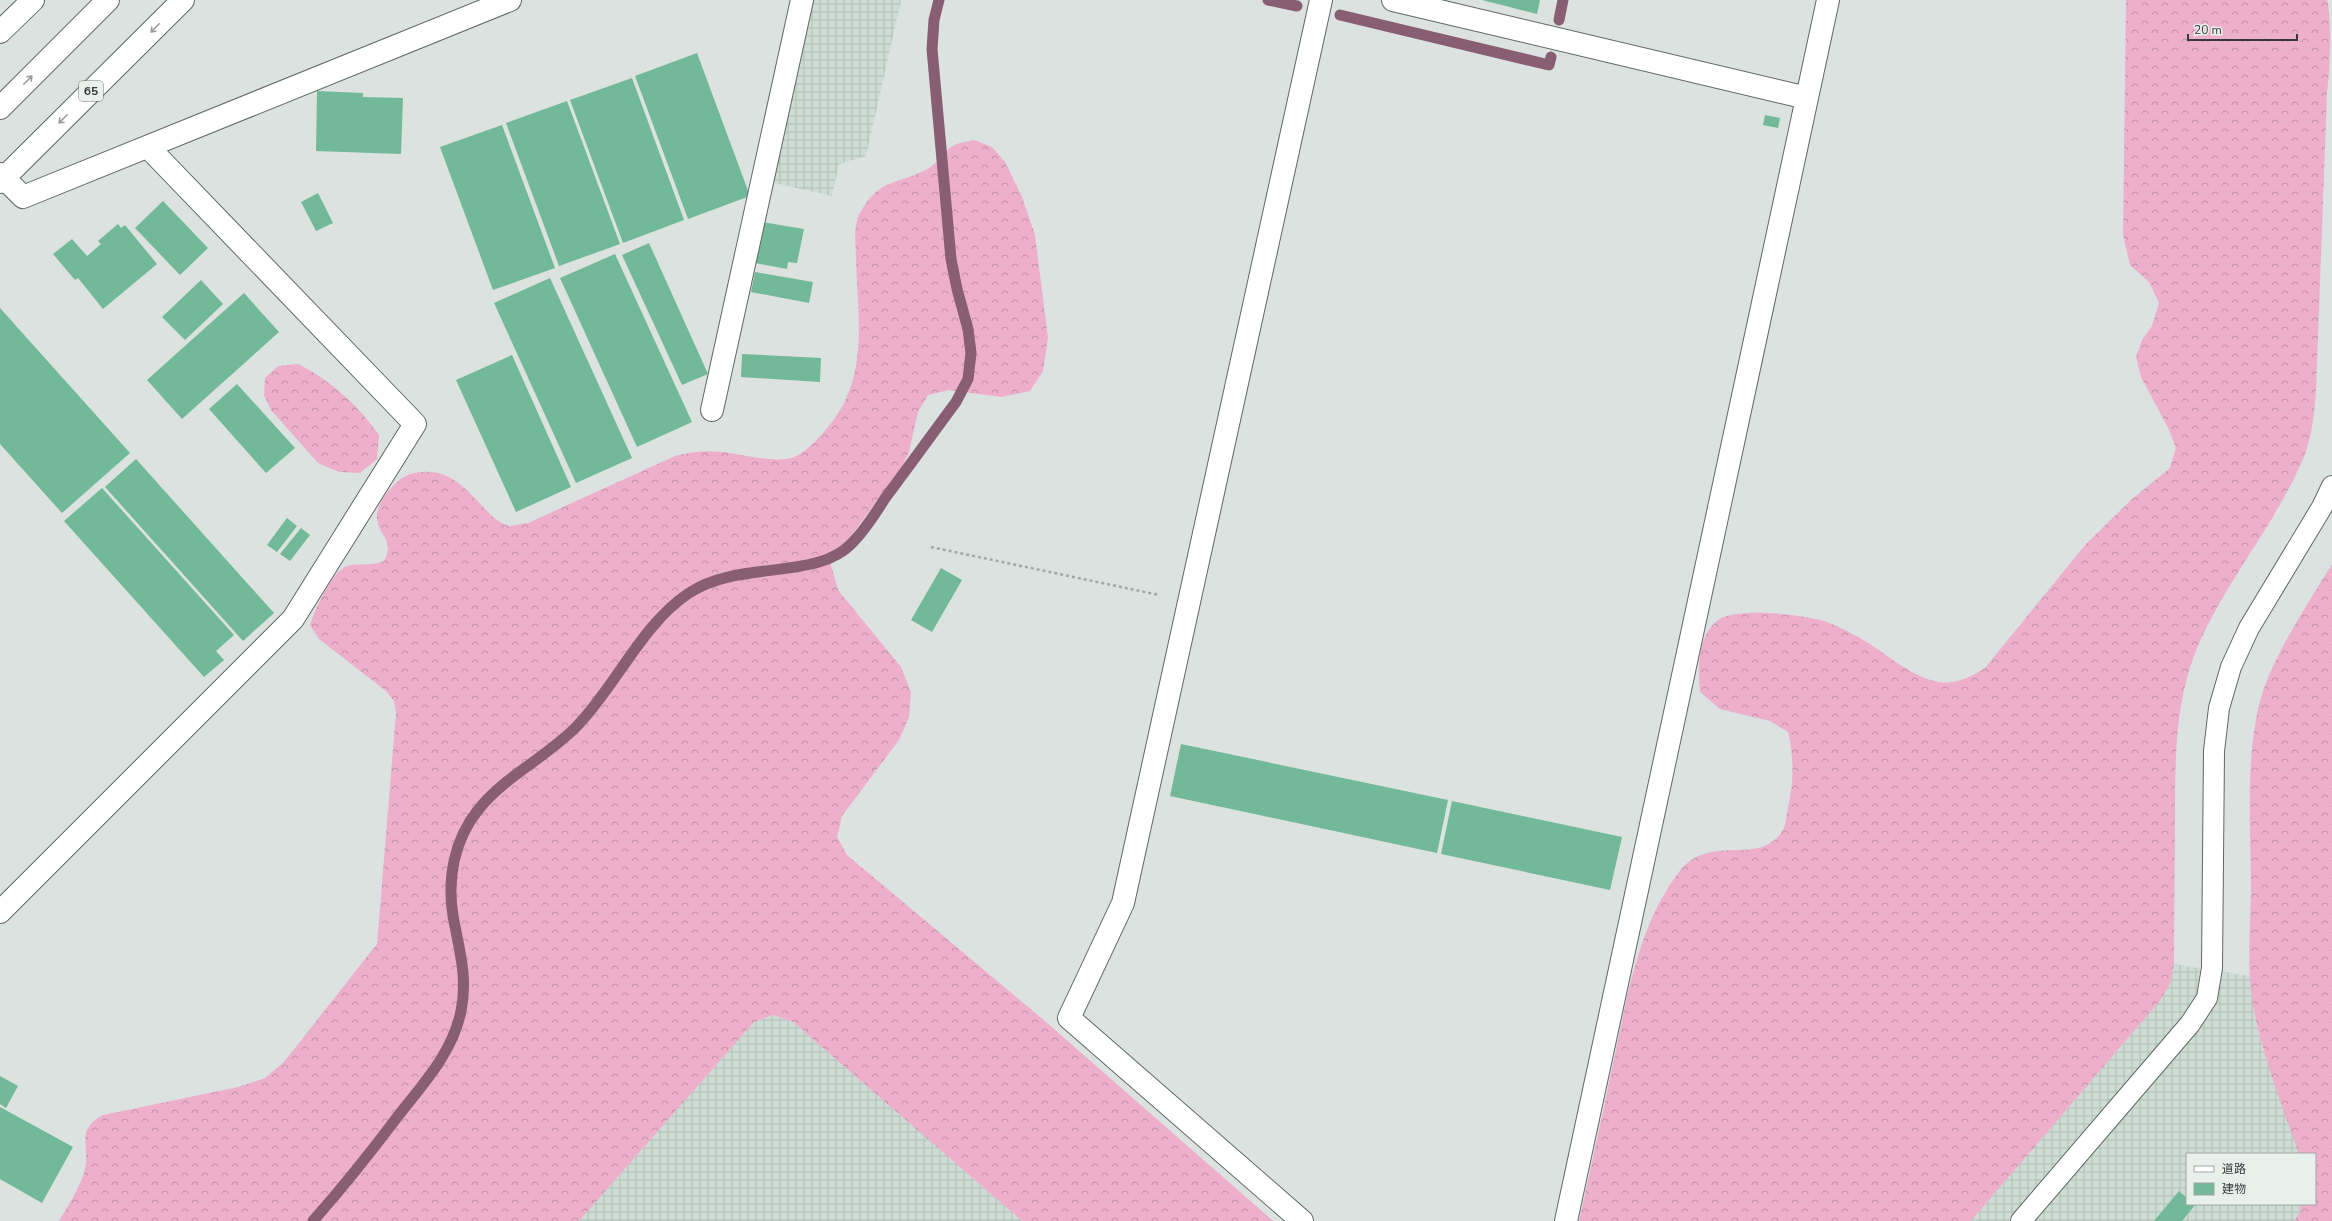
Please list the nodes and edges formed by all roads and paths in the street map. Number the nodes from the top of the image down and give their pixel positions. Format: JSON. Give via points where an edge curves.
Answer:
{"nodes":[{"id":1,"x":32,"y":0,"type":"edge"},
{"id":2,"x":108,"y":0,"type":"edge"},
{"id":3,"x":183,"y":0,"type":"edge"},
{"id":4,"x":510,"y":0,"type":"edge"},
{"id":5,"x":802,"y":0,"type":"edge"},
{"id":6,"x":1321,"y":0,"type":"edge"},
{"id":7,"x":1393,"y":0,"type":"edge"},
{"id":8,"x":1828,"y":0,"type":"edge"},
{"id":9,"x":0,"y":32,"type":"edge"},
{"id":10,"x":1807,"y":98,"type":"junction"},
{"id":11,"x":0,"y":108,"type":"edge"},
{"id":12,"x":148,"y":146,"type":"junction"},
{"id":13,"x":1,"y":178,"type":"edge"},
{"id":14,"x":712,"y":410,"type":"dead end"},
{"id":15,"x":2332,"y":486,"type":"edge"},
{"id":16,"x":931,"y":547,"type":"dead end"},
{"id":17,"x":1190,"y":601,"type":"junction"},
{"id":18,"x":0,"y":912,"type":"edge"},
{"id":19,"x":1302,"y":1221,"type":"edge"},
{"id":20,"x":1566,"y":1221,"type":"edge"},
{"id":21,"x":2021,"y":1221,"type":"edge"}],
"edges":[{"from":1,"to":9,"type":"street"},
{"from":11,"to":2,"type":"street","one_way":true},
{"from":3,"to":13,"type":"street","number":"65","one_way":true},
{"from":4,"to":12,"type":"street"},
{"from":5,"to":14,"type":"street"},
{"from":6,"to":17,"type":"street"},
{"from":7,"to":10,"type":"street"},
{"from":8,"to":10,"type":"street"},
{"from":10,"to":20,"type":"street"},
{"from":12,"to":13,"type":"street","via":[[24,197]]},
{"from":12,"to":18,"type":"street","via":[[415,424],[293,619]]},
{"from":15,"to":21,"type":"lane","via":[[2249,628],[2231,667],[2219,708],[2214,750],[2212,968],[2207,998],[2190,1024]]},
{"from":16,"to":17,"type":"path"},
{"from":17,"to":19,"type":"street","via":[[1123,903],[1069,1018]]}]}
